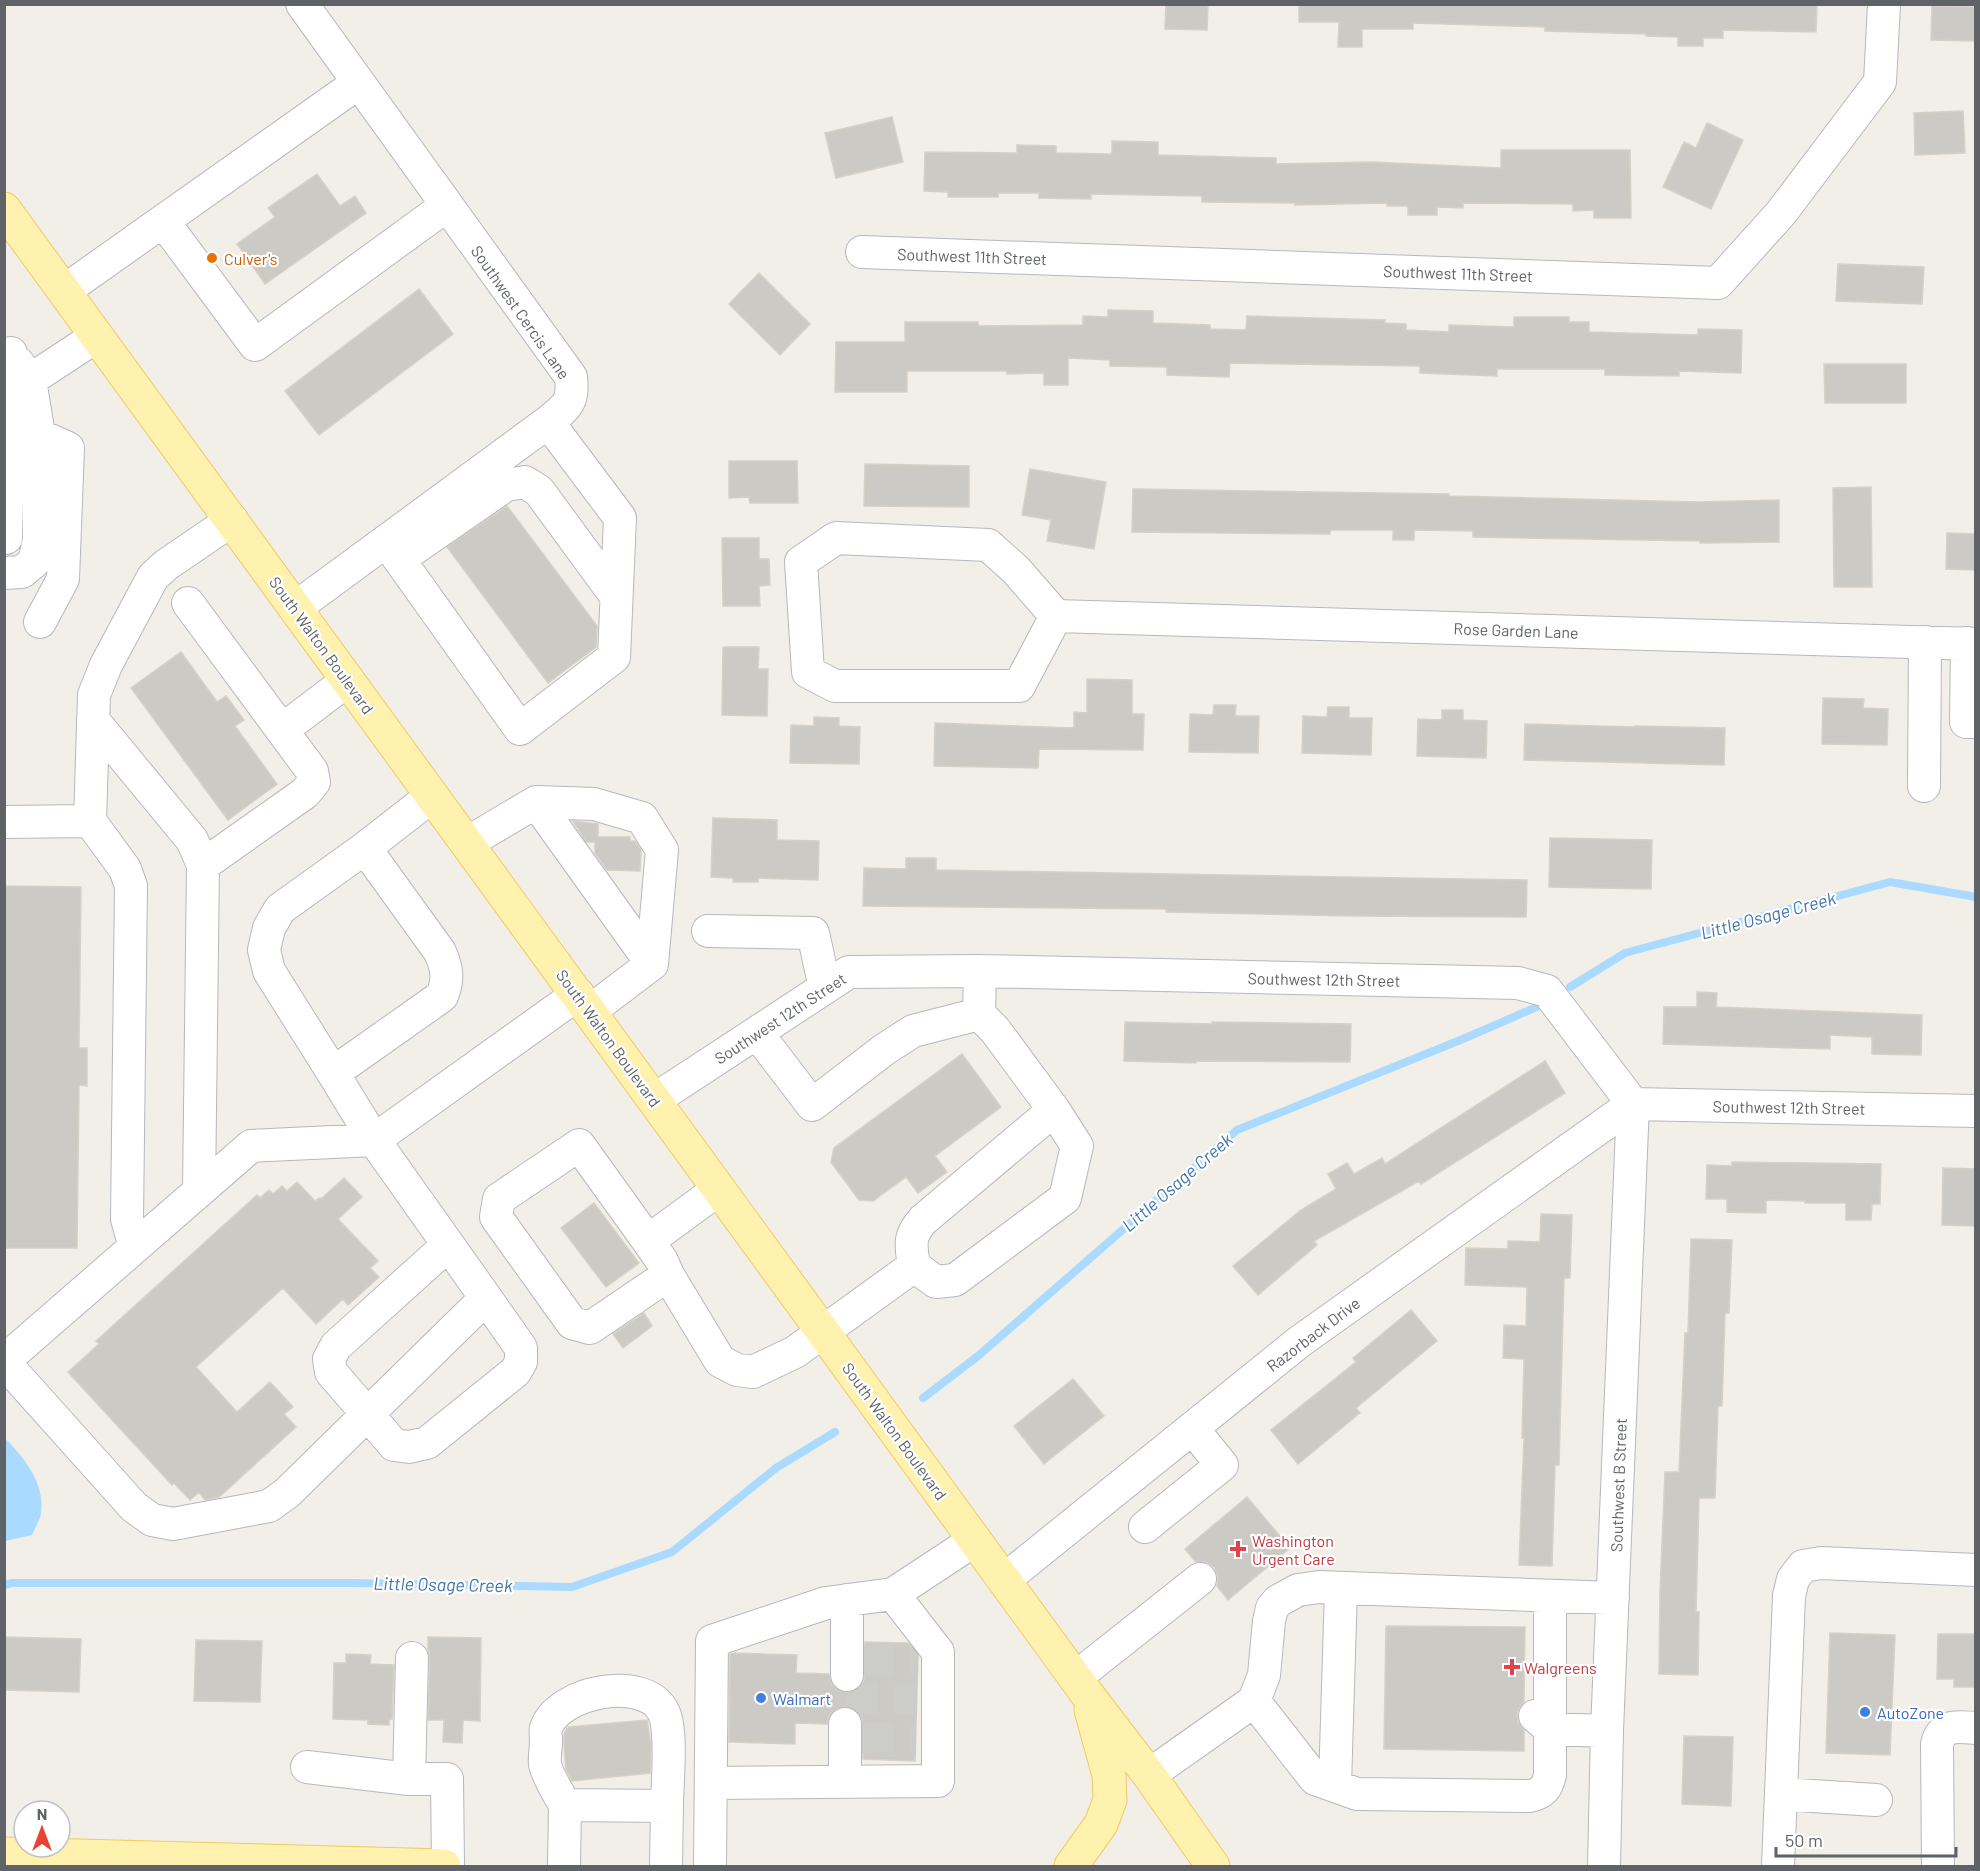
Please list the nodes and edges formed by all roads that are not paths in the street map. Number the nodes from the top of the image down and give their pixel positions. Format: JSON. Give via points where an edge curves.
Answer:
{"nodes":[{"id":1,"x":302,"y":4,"type":"edge"},
{"id":2,"x":1884,"y":4,"type":"edge"},
{"id":3,"x":358,"y":84,"type":"junction"},
{"id":4,"x":446,"y":206,"type":"junction"},
{"id":5,"x":4,"y":209,"type":"edge"},
{"id":6,"x":164,"y":220,"type":"junction"},
{"id":7,"x":862,"y":252,"type":"dead end"},
{"id":8,"x":64,"y":291,"type":"junction"},
{"id":9,"x":97,"y":336,"type":"junction"},
{"id":10,"x":8,"y":350,"type":"edge"},
{"id":11,"x":30,"y":380,"type":"junction"},
{"id":12,"x":548,"y":422,"type":"junction"},
{"id":13,"x":39,"y":435,"type":"junction"},
{"id":14,"x":232,"y":520,"type":"junction"},
{"id":15,"x":6,"y":538,"type":"dead end"},
{"id":16,"x":393,"y":550,"type":"junction"},
{"id":17,"x":4,"y":573,"type":"edge"},
{"id":18,"x":616,"y":596,"type":"junction"},
{"id":19,"x":188,"y":603,"type":"dead end"},
{"id":20,"x":295,"y":608,"type":"junction"},
{"id":21,"x":1056,"y":616,"type":"junction"},
{"id":22,"x":40,"y":622,"type":"dead end"},
{"id":23,"x":1925,"y":642,"type":"junction"},
{"id":24,"x":1971,"y":644,"type":"edge"},
{"id":25,"x":348,"y":680,"type":"junction"},
{"id":26,"x":93,"y":720,"type":"junction"},
{"id":27,"x":1971,"y":722,"type":"edge"},
{"id":28,"x":282,"y":730,"type":"junction"},
{"id":29,"x":432,"y":796,"type":"junction"},
{"id":30,"x":536,"y":802,"type":"junction"},
{"id":31,"x":90,"y":821,"type":"junction"},
{"id":32,"x":4,"y":822,"type":"edge"},
{"id":33,"x":467,"y":843,"type":"junction"},
{"id":34,"x":364,"y":848,"type":"junction"},
{"id":35,"x":203,"y":865,"type":"junction"},
{"id":36,"x":708,"y":932,"type":"dead end"},
{"id":37,"x":652,"y":964,"type":"junction"},
{"id":38,"x":980,"y":971,"type":"junction"},
{"id":39,"x":825,"y":988,"type":"junction"},
{"id":40,"x":584,"y":1003,"type":"junction"},
{"id":41,"x":978,"y":1014,"type":"junction"},
{"id":42,"x":757,"y":1033,"type":"junction"},
{"id":43,"x":333,"y":1073,"type":"junction"},
{"id":44,"x":654,"y":1100,"type":"junction"},
{"id":45,"x":1634,"y":1104,"type":"junction"},
{"id":46,"x":1054,"y":1110,"type":"junction"},
{"id":47,"x":1976,"y":1111,"type":"edge"},
{"id":48,"x":374,"y":1140,"type":"junction"},
{"id":49,"x":719,"y":1189,"type":"junction"},
{"id":50,"x":199,"y":1191,"type":"junction"},
{"id":51,"x":448,"y":1245,"type":"junction"},
{"id":52,"x":135,"y":1247,"type":"junction"},
{"id":53,"x":659,"y":1259,"type":"junction"},
{"id":54,"x":914,"y":1266,"type":"junction"},
{"id":55,"x":486,"y":1298,"type":"junction"},
{"id":56,"x":823,"y":1332,"type":"junction"},
{"id":57,"x":4,"y":1362,"type":"edge"},
{"id":58,"x":368,"y":1414,"type":"junction"},
{"id":59,"x":1192,"y":1428,"type":"junction"},
{"id":60,"x":1145,"y":1527,"type":"dead end"},
{"id":61,"x":975,"y":1540,"type":"junction"},
{"id":62,"x":1976,"y":1570,"type":"edge"},
{"id":63,"x":1200,"y":1579,"type":"dead end"},
{"id":64,"x":1004,"y":1580,"type":"junction"},
{"id":65,"x":1341,"y":1588,"type":"junction"},
{"id":66,"x":893,"y":1594,"type":"junction"},
{"id":67,"x":1542,"y":1596,"type":"junction"},
{"id":68,"x":1613,"y":1598,"type":"junction"},
{"id":69,"x":847,"y":1600,"type":"junction"},
{"id":70,"x":412,"y":1658,"type":"dead end"},
{"id":71,"x":852,"y":1665,"type":"dead end"},
{"id":72,"x":1081,"y":1686,"type":"junction"},
{"id":73,"x":1254,"y":1701,"type":"junction"},
{"id":74,"x":1976,"y":1728,"type":"edge"},
{"id":75,"x":1550,"y":1729,"type":"junction"},
{"id":76,"x":1607,"y":1731,"type":"junction"},
{"id":77,"x":851,"y":1733,"type":"dead end"},
{"id":78,"x":307,"y":1767,"type":"dead end"},
{"id":79,"x":1149,"y":1775,"type":"junction"},
{"id":80,"x":409,"y":1779,"type":"junction"},
{"id":81,"x":845,"y":1782,"type":"junction"},
{"id":82,"x":711,"y":1783,"type":"junction"},
{"id":83,"x":1335,"y":1785,"type":"junction"},
{"id":84,"x":1781,"y":1794,"type":"junction"},
{"id":85,"x":1876,"y":1800,"type":"dead end"},
{"id":86,"x":565,"y":1805,"type":"junction"},
{"id":87,"x":667,"y":1806,"type":"junction"},
{"id":88,"x":4,"y":1854,"type":"edge"},
{"id":89,"x":400,"y":1866,"type":"edge"},
{"id":90,"x":446,"y":1866,"type":"edge"},
{"id":91,"x":564,"y":1866,"type":"edge"},
{"id":92,"x":666,"y":1866,"type":"edge"},
{"id":93,"x":710,"y":1866,"type":"edge"},
{"id":94,"x":1071,"y":1866,"type":"edge"},
{"id":95,"x":1213,"y":1866,"type":"edge"},
{"id":96,"x":1604,"y":1866,"type":"edge"},
{"id":97,"x":1778,"y":1866,"type":"edge"},
{"id":98,"x":1938,"y":1866,"type":"edge"}],
"edges":[{"from":1,"to":3,"type":"street","name":"Southwest Cercis Lane"},
{"from":2,"to":7,"type":"street","name":"Southwest 11th Street","via":[[1880,82],[1781,213],[1718,283]]},
{"from":3,"to":4,"type":"street","name":"Southwest Cercis Lane"},
{"from":3,"to":6,"type":"street"},
{"from":4,"to":6,"type":"street","via":[[255,345]]},
{"from":4,"to":12,"type":"street","name":"Southwest Cercis Lane","via":[[571,377],[573,391],[569,404]]},
{"from":5,"to":8,"type":"main road","name":"South Walton Boulevard"},
{"from":6,"to":8,"type":"street"},
{"from":8,"to":9,"type":"main road","name":"South Walton Boulevard"},
{"from":9,"to":11,"type":"street"},
{"from":9,"to":14,"type":"main road","name":"South Walton Boulevard"},
{"from":10,"to":11,"type":"street"},
{"from":10,"to":15,"type":"street"},
{"from":11,"to":13,"type":"street"},
{"from":12,"to":16,"type":"street","name":"Southwest Cercis Lane"},
{"from":12,"to":18,"type":"street","via":[[620,518]]},
{"from":13,"to":17,"type":"street","via":[[39,540],[34,562],[22,572]]},
{"from":13,"to":22,"type":"street","via":[[68,448],[63,579]]},
{"from":14,"to":20,"type":"main road","name":"South Walton Boulevard"},
{"from":14,"to":26,"type":"street","via":[[153,577],[105,665],[94,695]]},
{"from":16,"to":18,"type":"street","via":[[506,485],[525,482],[539,491]]},
{"from":16,"to":18,"type":"street","via":[[520,729],[614,657]]},
{"from":16,"to":20,"type":"street","name":"Southwest Cercis Lane"},
{"from":19,"to":28,"type":"street"},
{"from":20,"to":25,"type":"main road","name":"South Walton Boulevard"},
{"from":21,"to":21,"type":"street","via":[[988,545],[836,538],[801,562],[808,672],[835,686],[1019,686]]},
{"from":21,"to":23,"type":"street","name":"Rose Garden Lane"},
{"from":23,"to":24,"type":"street","name":"Rose Garden Lane"},
{"from":23,"to":27,"type":"street","via":[[1924,775]]},
{"from":24,"to":27,"type":"street"},
{"from":25,"to":28,"type":"street"},
{"from":25,"to":29,"type":"main road","name":"South Walton Boulevard"},
{"from":26,"to":31,"type":"street"},
{"from":26,"to":35,"type":"street","via":[[192,840]]},
{"from":28,"to":35,"type":"street","via":[[312,771],[314,782],[305,793]]},
{"from":29,"to":33,"type":"main road","name":"South Walton Boulevard"},
{"from":29,"to":34,"type":"street"},
{"from":30,"to":33,"type":"street"},
{"from":30,"to":37,"type":"street"},
{"from":30,"to":37,"type":"street","via":[[594,804],[642,818],[662,850]]},
{"from":31,"to":32,"type":"street"},
{"from":31,"to":52,"type":"street","via":[[125,869],[131,886],[127,1219]]},
{"from":33,"to":40,"type":"main road","name":"South Walton Boulevard"},
{"from":34,"to":43,"type":"street","via":[[280,909],[269,928],[264,950],[268,971]]},
{"from":34,"to":43,"type":"street","via":[[440,952],[447,968],[447,983],[441,996]]},
{"from":35,"to":50,"type":"street"},
{"from":36,"to":39,"type":"street","via":[[813,933]]},
{"from":37,"to":40,"type":"street"},
{"from":38,"to":39,"type":"street","name":"Southwest 12th Street","via":[[849,972]]},
{"from":38,"to":41,"type":"street"},
{"from":38,"to":45,"type":"street","name":"Southwest 12th Street","via":[[1518,983],[1547,991]]},
{"from":39,"to":42,"type":"street","name":"Southwest 12th Street"},
{"from":40,"to":44,"type":"main road","name":"South Walton Boulevard"},
{"from":40,"to":48,"type":"street"},
{"from":41,"to":42,"type":"street","via":[[914,1031],[885,1048],[812,1105]]},
{"from":41,"to":46,"type":"street","via":[[995,1030]]},
{"from":42,"to":44,"type":"street","name":"Southwest 12th Street"},
{"from":43,"to":48,"type":"street"},
{"from":44,"to":49,"type":"main road","name":"South Walton Boulevard"},
{"from":45,"to":47,"type":"street","name":"Southwest 12th Street"},
{"from":45,"to":59,"type":"street","name":"Razorback Drive","via":[[1299,1342]]},
{"from":45,"to":68,"type":"street","name":"Southwest B Street"},
{"from":46,"to":54,"type":"street","via":[[918,1226],[911,1248]]},
{"from":46,"to":54,"type":"street","via":[[1077,1146],[1065,1198],[955,1280],[936,1282]]},
{"from":48,"to":50,"type":"street","via":[[251,1146]]},
{"from":48,"to":51,"type":"street"},
{"from":49,"to":53,"type":"street"},
{"from":49,"to":56,"type":"main road","name":"South Walton Boulevard"},
{"from":50,"to":52,"type":"street"},
{"from":51,"to":55,"type":"street"},
{"from":51,"to":58,"type":"street","via":[[336,1346],[329,1359],[331,1371]]},
{"from":52,"to":57,"type":"street"},
{"from":53,"to":53,"type":"street","via":[[579,1144],[499,1199],[496,1217],[572,1323],[590,1328]]},
{"from":53,"to":56,"type":"street","via":[[720,1361],[737,1370],[753,1372],[795,1352]]},
{"from":54,"to":56,"type":"street"},
{"from":55,"to":58,"type":"street"},
{"from":55,"to":58,"type":"street","via":[[521,1348],[521,1362],[515,1372],[427,1443],[394,1445]]},
{"from":56,"to":61,"type":"main road","name":"South Walton Boulevard"},
{"from":57,"to":58,"type":"street","via":[[134,1507],[152,1520],[173,1524],[270,1506]]},
{"from":59,"to":60,"type":"street","via":[[1222,1465]]},
{"from":59,"to":64,"type":"street","name":"Razorback Drive"},
{"from":61,"to":64,"type":"main road","name":"South Walton Boulevard"},
{"from":61,"to":66,"type":"street"},
{"from":62,"to":84,"type":"street","via":[[1850,1563],[1803,1566],[1793,1579],[1789,1596]]},
{"from":63,"to":72,"type":"street"},
{"from":64,"to":72,"type":"main road","name":"South Walton Boulevard"},
{"from":65,"to":67,"type":"street"},
{"from":65,"to":73,"type":"street","via":[[1298,1590],[1272,1608],[1264,1675]]},
{"from":65,"to":83,"type":"street"},
{"from":66,"to":69,"type":"street"},
{"from":66,"to":81,"type":"street","via":[[938,1652],[928,1662],[927,1699],[927,1738],[938,1781]]},
{"from":67,"to":68,"type":"street"},
{"from":67,"to":75,"type":"street","via":[[1534,1714]]},
{"from":68,"to":76,"type":"street","name":"Southwest B Street"},
{"from":69,"to":71,"type":"street"},
{"from":69,"to":82,"type":"street","via":[[826,1603],[712,1641]]},
{"from":70,"to":80,"type":"street"},
{"from":72,"to":79,"type":"main road","name":"South Walton Boulevard"},
{"from":72,"to":94,"type":"main road","via":[[1109,1775],[1110,1800],[1101,1824]]},
{"from":73,"to":79,"type":"street"},
{"from":73,"to":83,"type":"street","via":[[1315,1779]]},
{"from":74,"to":98,"type":"street","via":[[1945,1730],[1937,1744]]},
{"from":75,"to":76,"type":"street"},
{"from":75,"to":83,"type":"street","via":[[1550,1775],[1542,1793],[1530,1797],[1357,1794]]},
{"from":76,"to":96,"type":"street","name":"Southwest B Street"},
{"from":77,"to":81,"type":"street"},
{"from":78,"to":80,"type":"street"},
{"from":79,"to":95,"type":"main road","name":"South Walton Boulevard"},
{"from":80,"to":90,"type":"street","via":[[447,1779]]},
{"from":81,"to":82,"type":"street"},
{"from":82,"to":93,"type":"street"},
{"from":84,"to":85,"type":"street"},
{"from":84,"to":97,"type":"street"},
{"from":86,"to":87,"type":"street"},
{"from":86,"to":87,"type":"street","via":[[545,1766],[546,1728],[554,1716],[580,1698],[628,1690],[648,1697],[665,1714]]},
{"from":86,"to":91,"type":"street"},
{"from":87,"to":92,"type":"street"},
{"from":88,"to":89,"type":"main road"},
{"from":89,"to":90,"type":"main road"}]}
